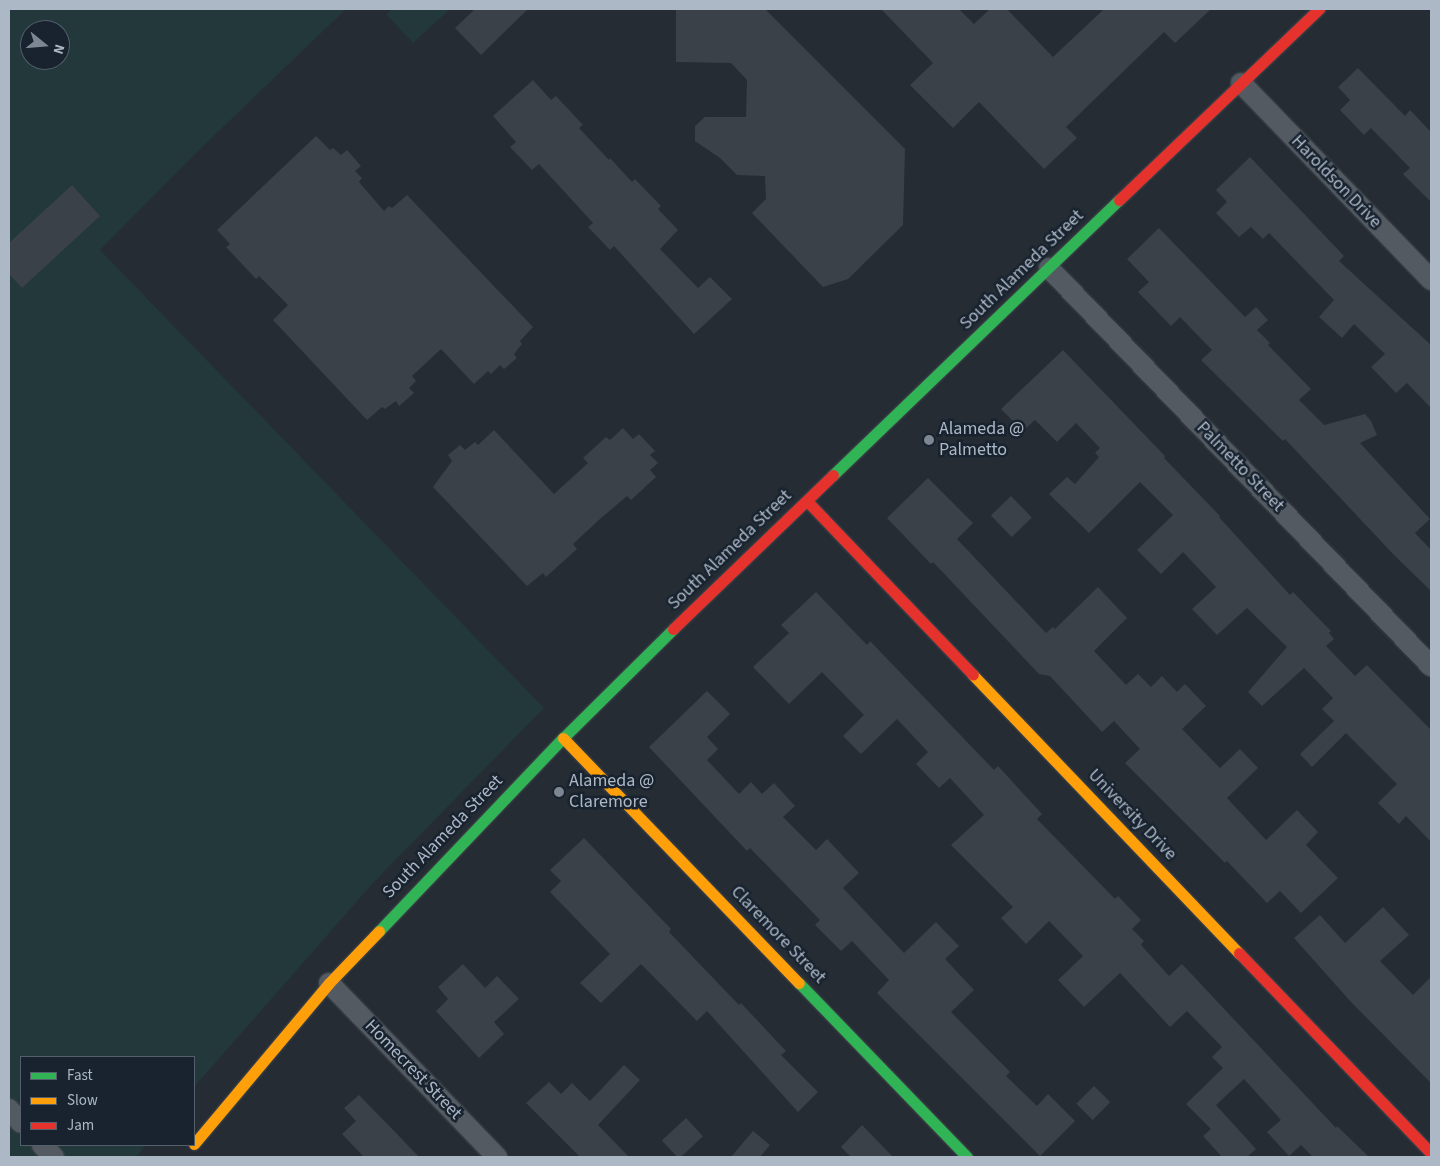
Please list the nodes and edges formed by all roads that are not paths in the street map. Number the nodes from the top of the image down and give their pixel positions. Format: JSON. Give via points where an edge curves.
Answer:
{"nodes":[{"id":1,"x":1319,"y":9,"type":"edge"},
{"id":2,"x":1241,"y":83,"type":"junction"},
{"id":3,"x":1049,"y":268,"type":"junction"},
{"id":4,"x":1431,"y":280,"type":"edge"},
{"id":5,"x":808,"y":501,"type":"junction"},
{"id":6,"x":1431,"y":666,"type":"edge"},
{"id":7,"x":563,"y":738,"type":"junction"},
{"id":8,"x":329,"y":983,"type":"junction"},
{"id":9,"x":9,"y":1109,"type":"edge"},
{"id":10,"x":20,"y":1122,"type":"edge"},
{"id":11,"x":195,"y":1143,"type":"edge"},
{"id":12,"x":43,"y":1146,"type":"edge"},
{"id":13,"x":1431,"y":1153,"type":"edge"},
{"id":14,"x":54,"y":1157,"type":"edge"},
{"id":15,"x":497,"y":1157,"type":"edge"},
{"id":16,"x":967,"y":1157,"type":"edge"}],
"edges":[{"from":1,"to":2,"type":"main road","name":"South Alameda Street"},
{"from":2,"to":3,"type":"main road","name":"South Alameda Street"},
{"from":2,"to":4,"type":"street","name":"Haroldson Drive"},
{"from":3,"to":5,"type":"main road","name":"South Alameda Street"},
{"from":3,"to":6,"type":"street","name":"Palmetto Street"},
{"from":5,"to":7,"type":"main road","name":"South Alameda Street"},
{"from":5,"to":13,"type":"main road","name":"University Drive"},
{"from":7,"to":8,"type":"main road","name":"South Alameda Street"},
{"from":7,"to":16,"type":"main road","name":"Claremore Street"},
{"from":8,"to":11,"type":"main road","name":"South Alameda Street"},
{"from":8,"to":15,"type":"street","name":"Homecrest Street"},
{"from":9,"to":10,"type":"street"},
{"from":12,"to":14,"type":"street"}]}
